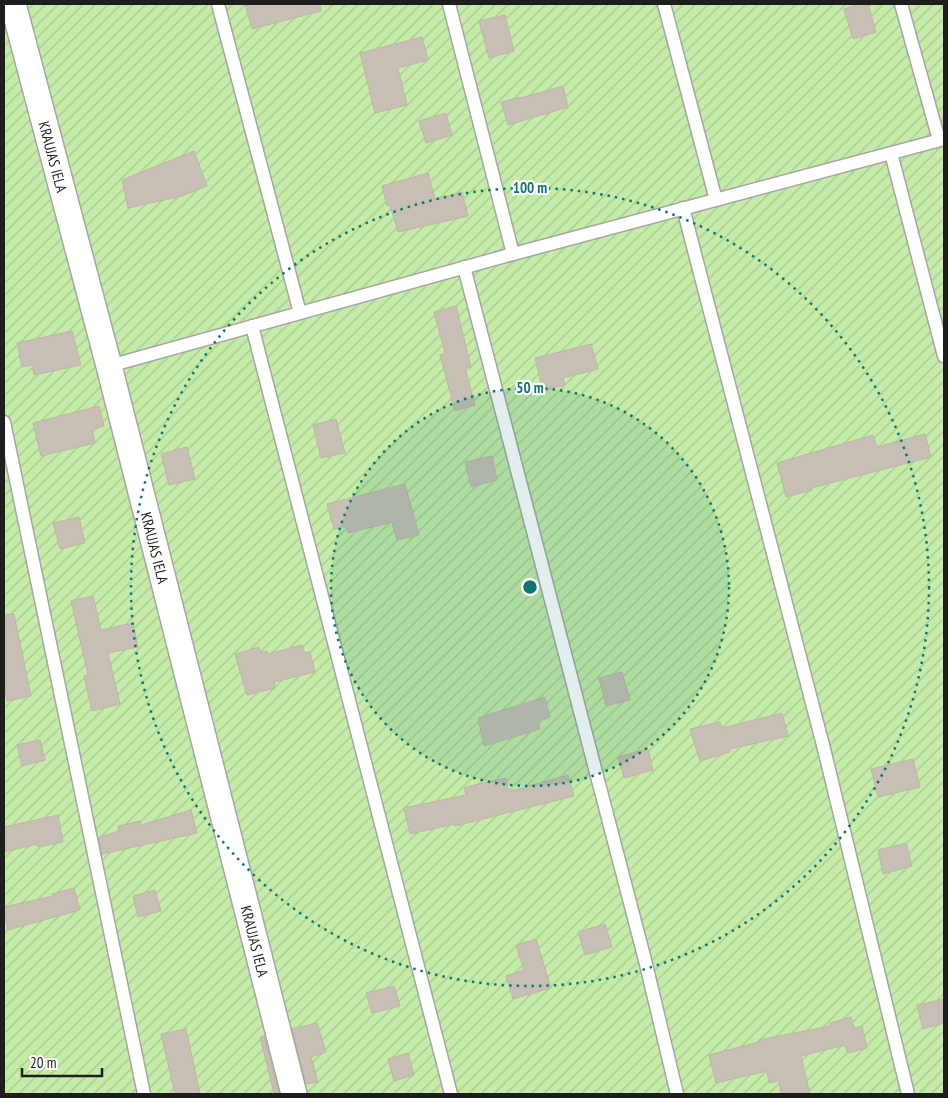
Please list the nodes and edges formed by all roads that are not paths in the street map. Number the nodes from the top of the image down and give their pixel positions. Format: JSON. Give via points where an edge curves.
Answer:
{"nodes":[{"id":1,"x":13,"y":4,"type":"edge"},
{"id":2,"x":218,"y":4,"type":"edge"},
{"id":3,"x":449,"y":4,"type":"edge"},
{"id":4,"x":664,"y":4,"type":"edge"},
{"id":5,"x":901,"y":4,"type":"edge"},
{"id":6,"x":942,"y":140,"type":"edge"},
{"id":7,"x":891,"y":153,"type":"junction"},
{"id":8,"x":716,"y":200,"type":"junction"},
{"id":9,"x":683,"y":208,"type":"junction"},
{"id":10,"x":513,"y":254,"type":"junction"},
{"id":11,"x":464,"y":267,"type":"junction"},
{"id":12,"x":300,"y":313,"type":"junction"},
{"id":13,"x":252,"y":326,"type":"junction"},
{"id":14,"x":944,"y":356,"type":"edge"},
{"id":15,"x":109,"y":366,"type":"junction"},
{"id":16,"x":4,"y":422,"type":"edge"},
{"id":17,"x":144,"y":1094,"type":"edge"},
{"id":18,"x":294,"y":1094,"type":"edge"},
{"id":19,"x":451,"y":1094,"type":"edge"},
{"id":20,"x":677,"y":1094,"type":"edge"},
{"id":21,"x":908,"y":1094,"type":"edge"}],
"edges":[{"from":1,"to":15,"type":"street","name":"KRAUJAS IELA"},
{"from":2,"to":12,"type":"lane"},
{"from":3,"to":10,"type":"lane"},
{"from":4,"to":8,"type":"lane"},
{"from":5,"to":6,"type":"lane"},
{"from":6,"to":7,"type":"lane"},
{"from":7,"to":8,"type":"lane"},
{"from":7,"to":14,"type":"lane"},
{"from":8,"to":9,"type":"lane"},
{"from":9,"to":10,"type":"lane"},
{"from":9,"to":21,"type":"lane","via":[[824,749]]},
{"from":10,"to":11,"type":"lane"},
{"from":11,"to":12,"type":"lane"},
{"from":11,"to":20,"type":"lane","via":[[646,960]]},
{"from":12,"to":13,"type":"lane"},
{"from":13,"to":15,"type":"lane"},
{"from":13,"to":19,"type":"lane"},
{"from":15,"to":18,"type":"street","name":"KRAUJAS IELA"},
{"from":16,"to":17,"type":"lane"}]}
